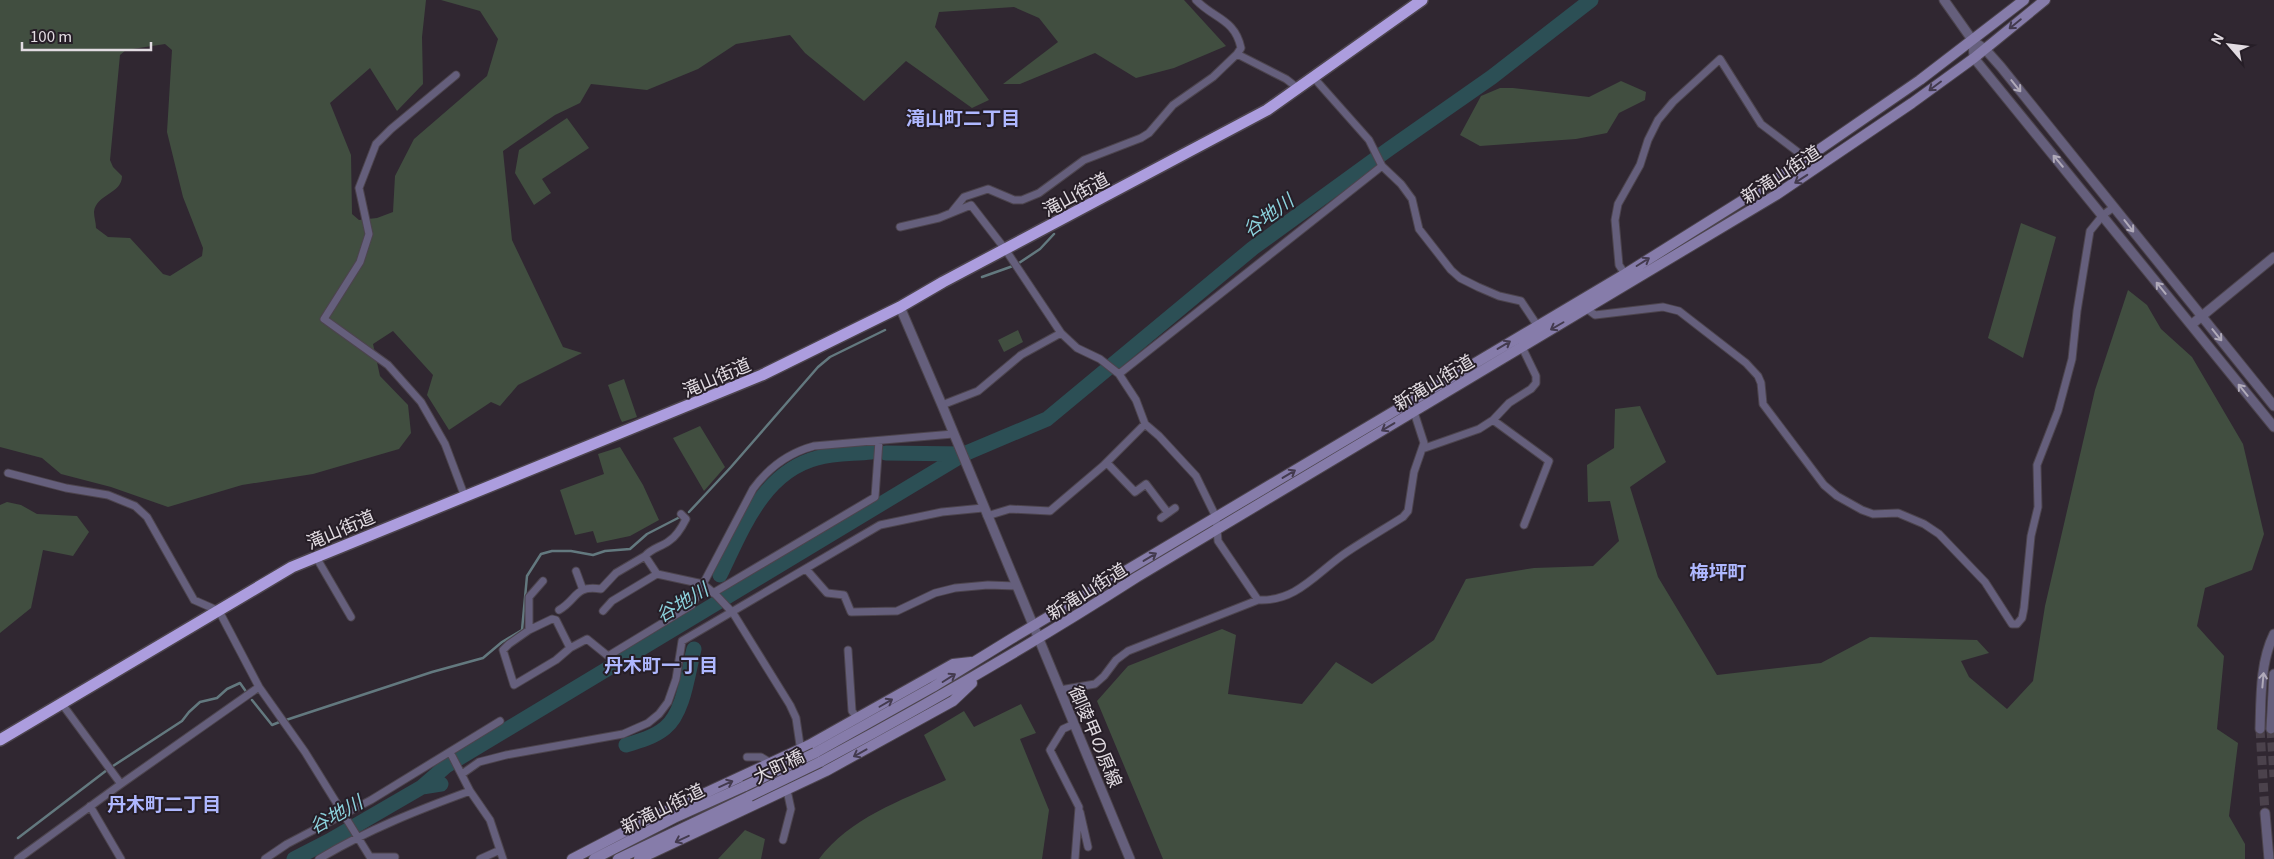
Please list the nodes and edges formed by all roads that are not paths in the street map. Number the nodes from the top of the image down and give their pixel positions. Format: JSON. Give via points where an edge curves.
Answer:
{"nodes":[{"id":1,"x":1196,"y":0,"type":"edge"},
{"id":2,"x":1422,"y":0,"type":"edge"},
{"id":3,"x":1944,"y":0,"type":"edge"},
{"id":4,"x":2024,"y":0,"type":"edge"},
{"id":5,"x":2045,"y":0,"type":"edge"},
{"id":6,"x":1973,"y":42,"type":"junction"},
{"id":7,"x":1985,"y":49,"type":"junction"},
{"id":8,"x":1237,"y":54,"type":"junction"},
{"id":9,"x":1974,"y":58,"type":"junction"},
{"id":10,"x":456,"y":75,"type":"dead end"},
{"id":11,"x":1314,"y":78,"type":"junction"},
{"id":12,"x":1298,"y":89,"type":"junction"},
{"id":13,"x":1807,"y":160,"type":"junction"},
{"id":14,"x":1381,"y":164,"type":"junction"},
{"id":15,"x":2114,"y":207,"type":"junction"},
{"id":16,"x":950,"y":213,"type":"junction"},
{"id":17,"x":2103,"y":215,"type":"junction"},
{"id":18,"x":900,"y":227,"type":"dead end"},
{"id":19,"x":1005,"y":249,"type":"junction"},
{"id":20,"x":2274,"y":257,"type":"edge"},
{"id":21,"x":1625,"y":274,"type":"junction"},
{"id":22,"x":900,"y":307,"type":"junction"},
{"id":23,"x":1587,"y":309,"type":"junction"},
{"id":24,"x":2202,"y":316,"type":"junction"},
{"id":25,"x":1537,"y":326,"type":"junction"},
{"id":26,"x":2191,"y":326,"type":"junction"},
{"id":27,"x":1061,"y":333,"type":"junction"},
{"id":28,"x":1522,"y":347,"type":"junction"},
{"id":29,"x":1476,"y":368,"type":"junction"},
{"id":30,"x":1118,"y":373,"type":"junction"},
{"id":31,"x":942,"y":405,"type":"junction"},
{"id":32,"x":2274,"y":406,"type":"edge"},
{"id":33,"x":1414,"y":412,"type":"junction"},
{"id":34,"x":1493,"y":420,"type":"junction"},
{"id":35,"x":1146,"y":424,"type":"junction"},
{"id":36,"x":2274,"y":427,"type":"edge"},
{"id":37,"x":954,"y":436,"type":"junction"},
{"id":38,"x":879,"y":441,"type":"junction"},
{"id":39,"x":1422,"y":449,"type":"junction"},
{"id":40,"x":1106,"y":462,"type":"junction"},
{"id":41,"x":8,"y":474,"type":"dead end"},
{"id":42,"x":464,"y":497,"type":"junction"},
{"id":43,"x":985,"y":512,"type":"junction"},
{"id":44,"x":681,"y":514,"type":"dead end"},
{"id":45,"x":1216,"y":517,"type":"junction"},
{"id":46,"x":1161,"y":518,"type":"dead end"},
{"id":47,"x":1524,"y":524,"type":"dead end"},
{"id":48,"x":1219,"y":529,"type":"junction"},
{"id":49,"x":645,"y":556,"type":"junction"},
{"id":50,"x":316,"y":557,"type":"junction"},
{"id":51,"x":806,"y":570,"type":"junction"},
{"id":52,"x":576,"y":571,"type":"dead end"},
{"id":53,"x":657,"y":574,"type":"junction"},
{"id":54,"x":543,"y":581,"type":"dead end"},
{"id":55,"x":703,"y":584,"type":"junction"},
{"id":56,"x":1016,"y":586,"type":"junction"},
{"id":57,"x":583,"y":590,"type":"junction"},
{"id":58,"x":715,"y":594,"type":"junction"},
{"id":59,"x":1258,"y":600,"type":"junction"},
{"id":60,"x":559,"y":610,"type":"dead end"},
{"id":61,"x":219,"y":611,"type":"junction"},
{"id":62,"x":603,"y":611,"type":"dead end"},
{"id":63,"x":731,"y":611,"type":"junction"},
{"id":64,"x":351,"y":616,"type":"dead end"},
{"id":65,"x":1033,"y":627,"type":"junction"},
{"id":66,"x":529,"y":630,"type":"junction"},
{"id":67,"x":2274,"y":634,"type":"edge"},
{"id":68,"x":1038,"y":640,"type":"junction"},
{"id":69,"x":570,"y":648,"type":"junction"},
{"id":70,"x":848,"y":650,"type":"dead end"},
{"id":71,"x":608,"y":656,"type":"junction"},
{"id":72,"x":600,"y":660,"type":"dead end"},
{"id":73,"x":975,"y":661,"type":"junction"},
{"id":74,"x":988,"y":669,"type":"junction"},
{"id":75,"x":2274,"y":674,"type":"edge"},
{"id":76,"x":841,"y":680,"type":"dead end"},
{"id":77,"x":850,"y":680,"type":"junction"},
{"id":78,"x":259,"y":687,"type":"junction"},
{"id":79,"x":1060,"y":690,"type":"junction"},
{"id":80,"x":62,"y":704,"type":"junction"},
{"id":81,"x":858,"y":719,"type":"junction"},
{"id":82,"x":500,"y":721,"type":"dead end"},
{"id":83,"x":1074,"y":724,"type":"junction"},
{"id":84,"x":2260,"y":729,"type":"tunnel mouth"},
{"id":85,"x":2271,"y":729,"type":"tunnel mouth"},
{"id":86,"x":0,"y":740,"type":"edge"},
{"id":87,"x":799,"y":749,"type":"junction"},
{"id":88,"x":451,"y":753,"type":"junction"},
{"id":89,"x":747,"y":757,"type":"dead end"},
{"id":90,"x":817,"y":758,"type":"junction"},
{"id":91,"x":771,"y":763,"type":"junction"},
{"id":92,"x":461,"y":772,"type":"junction"},
{"id":93,"x":814,"y":777,"type":"junction"},
{"id":94,"x":121,"y":784,"type":"junction"},
{"id":95,"x":745,"y":786,"type":"joint"},
{"id":96,"x":786,"y":790,"type":"junction"},
{"id":97,"x":470,"y":791,"type":"junction"},
{"id":98,"x":750,"y":796,"type":"joint"},
{"id":99,"x":90,"y":806,"type":"junction"},
{"id":100,"x":1079,"y":807,"type":"junction"},
{"id":101,"x":2265,"y":813,"type":"tunnel mouth"},
{"id":102,"x":346,"y":817,"type":"junction"},
{"id":103,"x":356,"y":835,"type":"junction"},
{"id":104,"x":783,"y":840,"type":"dead end"},
{"id":105,"x":1088,"y":847,"type":"dead end"},
{"id":106,"x":500,"y":850,"type":"junction"},
{"id":107,"x":395,"y":857,"type":"dead end"},
{"id":108,"x":18,"y":859,"type":"edge"},
{"id":109,"x":121,"y":859,"type":"edge"},
{"id":110,"x":265,"y":859,"type":"edge"},
{"id":111,"x":319,"y":859,"type":"edge"},
{"id":112,"x":480,"y":859,"type":"edge"},
{"id":113,"x":503,"y":859,"type":"edge"},
{"id":114,"x":572,"y":859,"type":"edge"},
{"id":115,"x":594,"y":859,"type":"edge"},
{"id":116,"x":618,"y":859,"type":"edge"},
{"id":117,"x":639,"y":859,"type":"edge"},
{"id":118,"x":1075,"y":859,"type":"edge"},
{"id":119,"x":1130,"y":859,"type":"edge"},
{"id":120,"x":2269,"y":859,"type":"edge"}],
"edges":[{"from":1,"to":8,"type":"street","via":[[1234,28],[1241,48]]},
{"from":2,"to":11,"type":"highway","name":"滝山街道"},
{"from":3,"to":6,"type":"street"},
{"from":4,"to":6,"type":"main road","name":"新滝山街道"},
{"from":5,"to":7,"type":"main road","name":"新滝山街道","one_way":true},
{"from":6,"to":7,"type":"street"},
{"from":6,"to":9,"type":"street"},
{"from":6,"to":13,"type":"main road","name":"新滝山街道"},
{"from":7,"to":9,"type":"main road","name":"新滝山街道"},
{"from":7,"to":15,"type":"street","one_way":true},
{"from":8,"to":12,"type":"street","via":[[1286,79]]},
{"from":8,"to":16,"type":"street","via":[[1213,77],[1172,105],[1141,138],[1084,160],[1039,193],[1022,200],[988,189],[964,197]]},
{"from":17,"to":9,"type":"street","one_way":true},
{"from":9,"to":23,"type":"main road","name":"新滝山街道","one_way":true,"via":[[1799,180]]},
{"from":10,"to":42,"type":"street","via":[[376,144],[359,188],[369,234],[360,262],[324,319],[388,365],[422,402],[444,444]]},
{"from":11,"to":12,"type":"highway","name":"滝山街道"},
{"from":11,"to":14,"type":"street","via":[[1371,143]]},
{"from":12,"to":19,"type":"highway","name":"滝山街道","via":[[1242,124]]},
{"from":21,"to":13,"type":"main road","name":"新滝山街道","one_way":true},
{"from":13,"to":21,"type":"street","via":[[1761,124],[1720,59],[1658,120],[1640,165],[1618,204],[1615,220],[1619,265]]},
{"from":14,"to":25,"type":"street","via":[[1412,199],[1419,229],[1451,270],[1478,287],[1520,301]]},
{"from":14,"to":30,"type":"street"},
{"from":15,"to":17,"type":"street"},
{"from":15,"to":24,"type":"street","one_way":true},
{"from":16,"to":18,"type":"street"},
{"from":16,"to":19,"type":"street","via":[[971,205]]},
{"from":17,"to":23,"type":"street","via":[[2090,230],[2072,359],[2058,411],[2037,465],[2038,507],[2031,536],[2024,608],[2017,624],[2012,624],[1985,582],[1939,534],[1898,513],[1873,514],[1862,510],[1824,485],[1763,404],[1758,376],[1746,363],[1678,312],[1663,307],[1595,315]]},
{"from":26,"to":17,"type":"street","one_way":true},
{"from":19,"to":22,"type":"highway","name":"滝山街道"},
{"from":19,"to":27,"type":"street"},
{"from":20,"to":24,"type":"street"},
{"from":21,"to":25,"type":"main road","name":"新滝山街道"},
{"from":22,"to":31,"type":"street","name":"御陵甲の原線"},
{"from":22,"to":42,"type":"highway","name":"滝山街道","via":[[762,375]]},
{"from":23,"to":28,"type":"main road","name":"新滝山街道","one_way":true},
{"from":24,"to":26,"type":"street"},
{"from":24,"to":32,"type":"street","one_way":true},
{"from":29,"to":25,"type":"main road","name":"新滝山街道","one_way":true},
{"from":36,"to":26,"type":"street","one_way":true},
{"from":27,"to":30,"type":"street","via":[[1077,348],[1100,359]]},
{"from":27,"to":31,"type":"street","via":[[1020,355],[978,391]]},
{"from":28,"to":29,"type":"main road","name":"新滝山街道"},
{"from":28,"to":34,"type":"street","via":[[1536,376],[1536,383]]},
{"from":29,"to":33,"type":"main road","name":"新滝山街道"},
{"from":45,"to":29,"type":"main road","name":"新滝山街道","one_way":true},
{"from":30,"to":35,"type":"street","via":[[1136,400]]},
{"from":31,"to":37,"type":"street","name":"御陵甲の原線"},
{"from":33,"to":39,"type":"street","via":[[1424,443]]},
{"from":33,"to":48,"type":"main road","name":"新滝山街道","one_way":true},
{"from":34,"to":39,"type":"street","via":[[1479,429]]},
{"from":34,"to":47,"type":"street","via":[[1549,461]]},
{"from":35,"to":40,"type":"street"},
{"from":35,"to":45,"type":"street","via":[[1196,476]]},
{"from":37,"to":38,"type":"street"},
{"from":37,"to":43,"type":"street","name":"御陵甲の原線"},
{"from":38,"to":55,"type":"street","via":[[814,446],[799,450],[771,468],[744,503]]},
{"from":38,"to":58,"type":"street","via":[[875,496]]},
{"from":39,"to":59,"type":"street","via":[[1414,472],[1408,511],[1403,518],[1346,552],[1295,592],[1271,601]]},
{"from":40,"to":43,"type":"street","via":[[1050,511],[1010,509]]},
{"from":40,"to":46,"type":"street","via":[[1135,492],[1146,484],[1171,511]]},
{"from":41,"to":61,"type":"street","via":[[108,495],[136,506],[147,517],[194,600]]},
{"from":42,"to":50,"type":"highway","name":"滝山街道"},
{"from":43,"to":51,"type":"street","via":[[942,512],[880,525]]},
{"from":43,"to":56,"type":"street","name":"御陵甲の原線"},
{"from":44,"to":49,"type":"street","via":[[686,519],[679,532]]},
{"from":45,"to":48,"type":"street"},
{"from":65,"to":45,"type":"main road","name":"新滝山街道","one_way":true},
{"from":48,"to":59,"type":"street","via":[[1218,541]]},
{"from":48,"to":68,"type":"main road","name":"新滝山街道"},
{"from":49,"to":53,"type":"street"},
{"from":49,"to":57,"type":"street","via":[[616,573],[601,589],[588,587]]},
{"from":50,"to":61,"type":"highway","name":"滝山街道","via":[[292,567]]},
{"from":50,"to":64,"type":"street"},
{"from":51,"to":56,"type":"street","via":[[827,593],[844,595],[851,612],[897,611],[935,593],[955,588]]},
{"from":51,"to":63,"type":"street"},
{"from":52,"to":57,"type":"street"},
{"from":53,"to":55,"type":"street"},
{"from":53,"to":62,"type":"street"},
{"from":54,"to":66,"type":"street","via":[[529,597]]},
{"from":55,"to":58,"type":"street"},
{"from":55,"to":71,"type":"street","via":[[692,605]]},
{"from":56,"to":65,"type":"street","name":"御陵甲の原線"},
{"from":57,"to":60,"type":"street"},
{"from":58,"to":63,"type":"street"},
{"from":59,"to":79,"type":"street","via":[[1128,651],[1095,684]]},
{"from":61,"to":78,"type":"street"},
{"from":61,"to":80,"type":"highway","name":"滝山街道"},
{"from":63,"to":87,"type":"street","via":[[790,705],[796,718]]},
{"from":63,"to":92,"type":"street","via":[[682,641],[668,702],[648,724],[624,734],[506,755],[479,762]]},
{"from":65,"to":68,"type":"street","name":"御陵甲の原線"},
{"from":65,"to":73,"type":"main road","name":"新滝山街道"},
{"from":66,"to":69,"type":"street","via":[[556,620]]},
{"from":66,"to":69,"type":"street","via":[[503,650],[514,686]]},
{"from":84,"to":67,"type":"street","one_way":true,"via":[[2264,672]]},
{"from":68,"to":74,"type":"main road","name":"新滝山街道"},
{"from":68,"to":79,"type":"street","name":"御陵甲の原線"},
{"from":69,"to":71,"type":"street","via":[[587,639]]},
{"from":70,"to":77,"type":"street"},
{"from":71,"to":72,"type":"street"},
{"from":81,"to":73,"type":"main road","one_way":true,"via":[[953,664]]},
{"from":90,"to":73,"type":"main road","name":"新滝山街道","one_way":true},
{"from":74,"to":90,"type":"main road","name":"新滝山街道"},
{"from":74,"to":93,"type":"main road","one_way":true,"via":[[952,701]]},
{"from":75,"to":85,"type":"street"},
{"from":76,"to":77,"type":"street"},
{"from":77,"to":81,"type":"street","via":[[852,711]]},
{"from":78,"to":94,"type":"street"},
{"from":78,"to":102,"type":"street"},
{"from":79,"to":83,"type":"street","name":"御陵甲の原線"},
{"from":80,"to":86,"type":"highway","name":"滝山街道"},
{"from":80,"to":94,"type":"street"},
{"from":81,"to":87,"type":"main road"},
{"from":82,"to":88,"type":"street"},
{"from":83,"to":100,"type":"street","via":[[1063,729],[1050,750]]},
{"from":83,"to":119,"type":"street","name":"御陵甲の原線"},
{"from":87,"to":91,"type":"main road"},
{"from":87,"to":93,"type":"street"},
{"from":88,"to":92,"type":"street"},
{"from":88,"to":102,"type":"street"},
{"from":89,"to":91,"type":"street","via":[[762,757]]},
{"from":90,"to":95,"type":"main road","name":"大町橋","bridge":true},
{"from":90,"to":98,"type":"main road","name":"大町橋","bridge":true},
{"from":91,"to":96,"type":"street"},
{"from":114,"to":91,"type":"main road","one_way":true,"via":[[647,820]]},
{"from":92,"to":97,"type":"street"},
{"from":93,"to":96,"type":"main road"},
{"from":94,"to":99,"type":"street"},
{"from":95,"to":115,"type":"main road","name":"新滝山街道"},
{"from":96,"to":104,"type":"street","via":[[791,809]]},
{"from":96,"to":117,"type":"main road","one_way":true},
{"from":97,"to":103,"type":"street"},
{"from":97,"to":106,"type":"street","via":[[490,820]]},
{"from":98,"to":116,"type":"main road","name":"新滝山街道"},
{"from":99,"to":108,"type":"street"},
{"from":99,"to":109,"type":"street"},
{"from":100,"to":105,"type":"street"},
{"from":100,"to":118,"type":"street"},
{"from":101,"to":120,"type":"street"},
{"from":102,"to":103,"type":"street"},
{"from":102,"to":110,"type":"street","via":[[287,844]]},
{"from":103,"to":107,"type":"street","via":[[370,857]]},
{"from":103,"to":111,"type":"street"},
{"from":106,"to":112,"type":"street"},
{"from":106,"to":113,"type":"street"}]}
